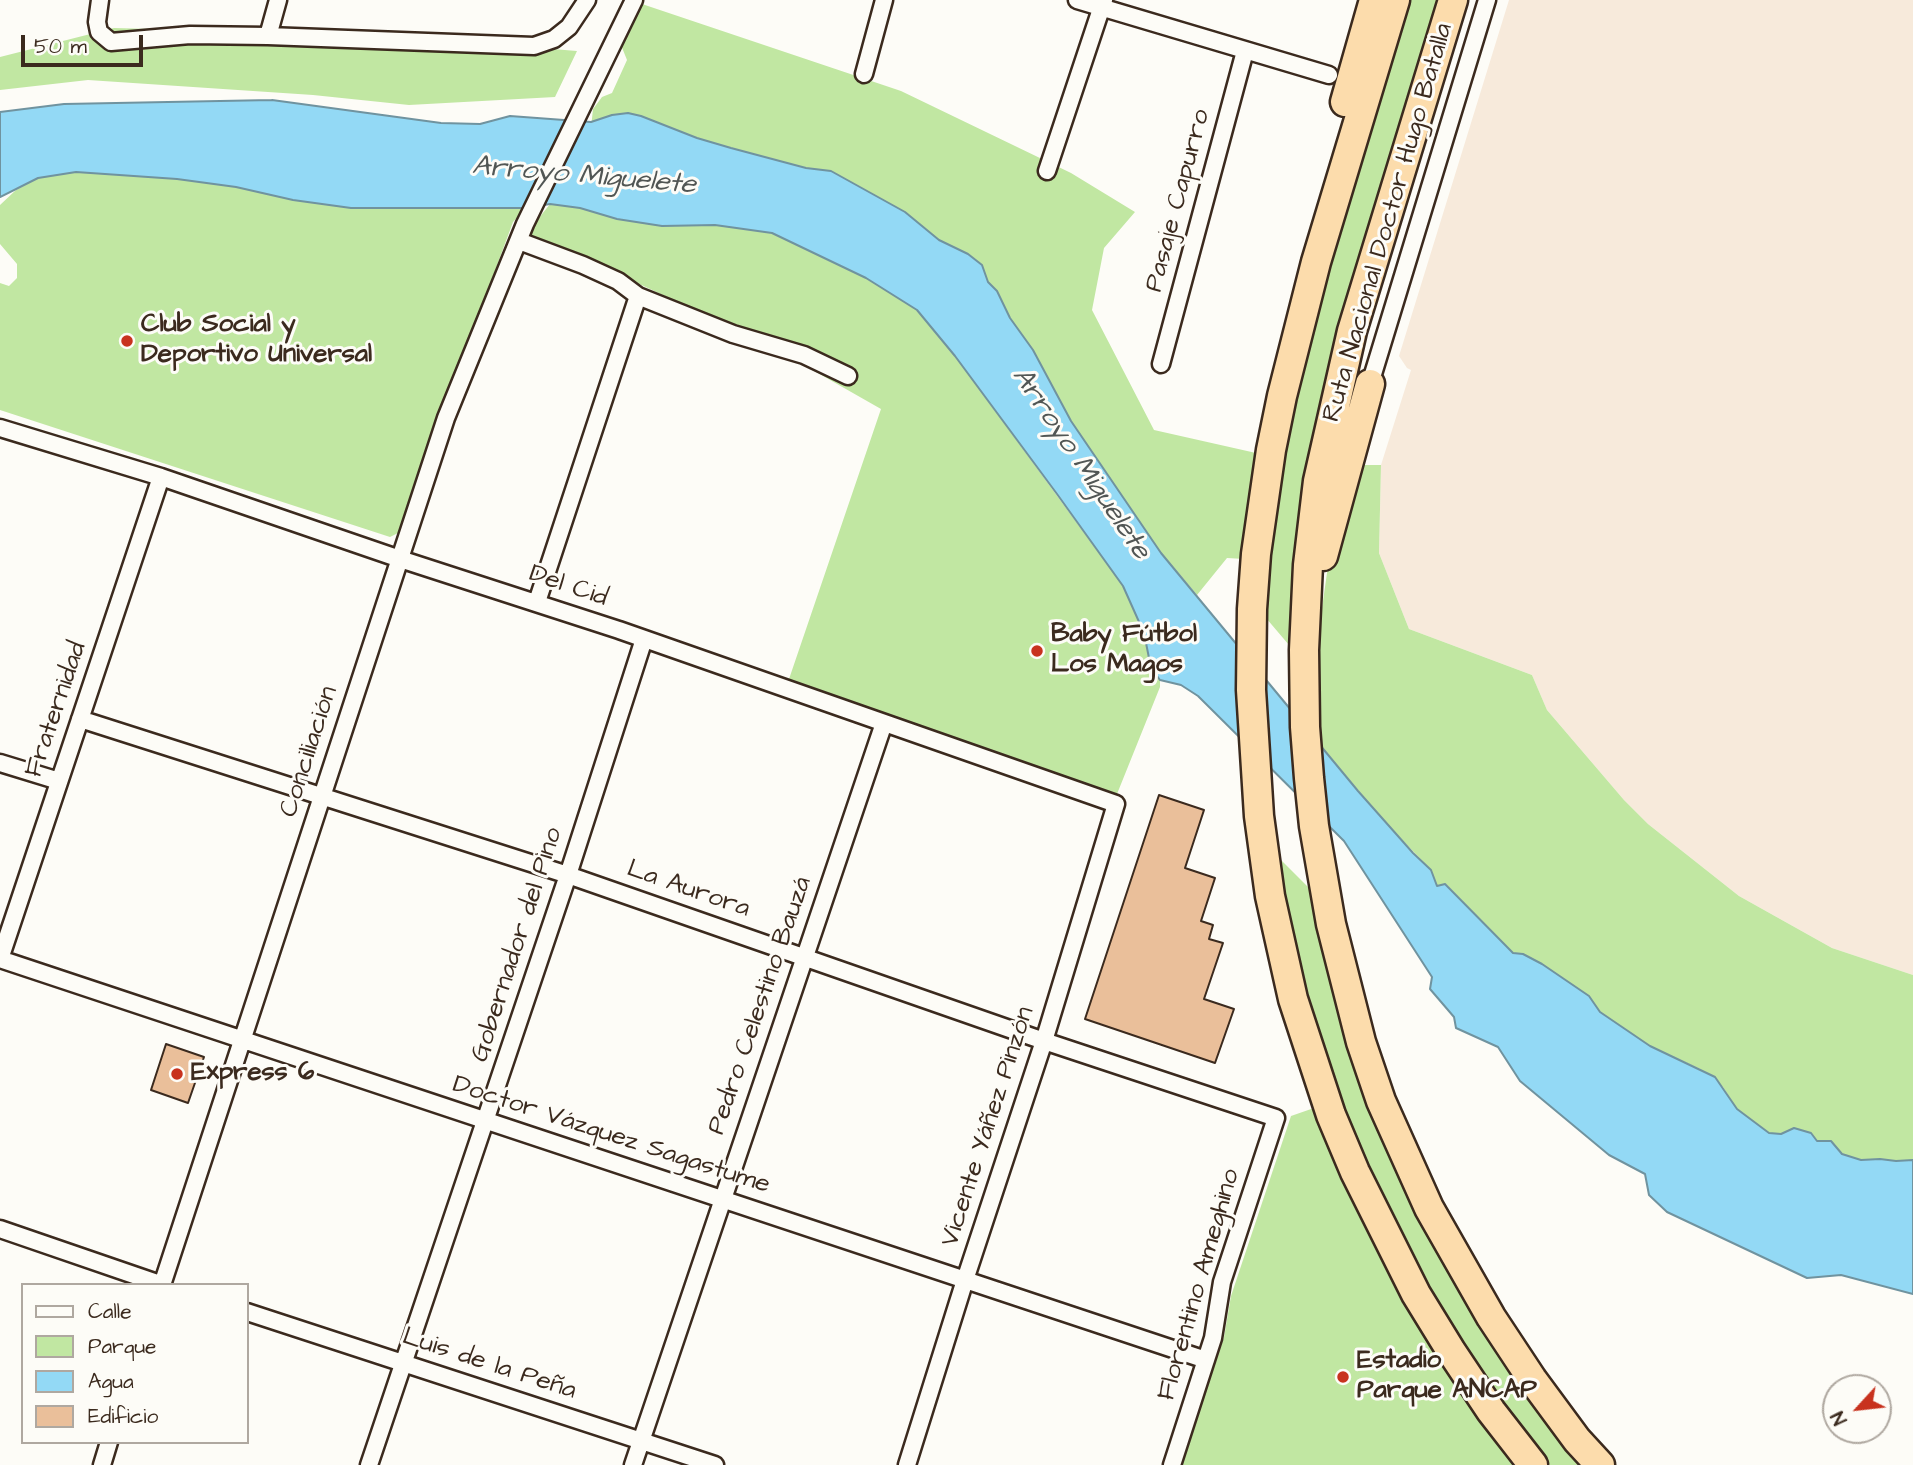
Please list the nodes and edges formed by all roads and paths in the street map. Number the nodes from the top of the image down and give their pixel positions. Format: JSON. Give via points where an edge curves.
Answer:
{"nodes":[{"id":1,"x":100,"y":0,"type":"edge"},
{"id":2,"x":278,"y":0,"type":"edge"},
{"id":3,"x":587,"y":0,"type":"edge"},
{"id":4,"x":634,"y":0,"type":"edge"},
{"id":5,"x":884,"y":0,"type":"edge"},
{"id":6,"x":1077,"y":0,"type":"edge"},
{"id":7,"x":1374,"y":0,"type":"edge"},
{"id":8,"x":1395,"y":0,"type":"edge"},
{"id":9,"x":1453,"y":0,"type":"edge"},
{"id":10,"x":1488,"y":0,"type":"edge"},
{"id":11,"x":1103,"y":4,"type":"edge"},
{"id":12,"x":268,"y":36,"type":"junction"},
{"id":13,"x":1245,"y":51,"type":"junction"},
{"id":14,"x":864,"y":74,"type":"dead end"},
{"id":15,"x":1329,"y":75,"type":"dead end"},
{"id":16,"x":1047,"y":172,"type":"dead end"},
{"id":17,"x":519,"y":241,"type":"junction"},
{"id":18,"x":1316,"y":262,"type":"junction"},
{"id":19,"x":638,"y":296,"type":"junction"},
{"id":20,"x":1161,"y":364,"type":"dead end"},
{"id":21,"x":848,"y":376,"type":"dead end"},
{"id":22,"x":1370,"y":384,"type":"joint"},
{"id":23,"x":0,"y":428,"type":"edge"},
{"id":24,"x":162,"y":477,"type":"junction"},
{"id":25,"x":400,"y":559,"type":"junction"},
{"id":26,"x":1306,"y":602,"type":"junction"},
{"id":27,"x":537,"y":603,"type":"junction"},
{"id":28,"x":644,"y":639,"type":"junction"},
{"id":29,"x":80,"y":719,"type":"junction"},
{"id":30,"x":884,"y":723,"type":"junction"},
{"id":31,"x":0,"y":763,"type":"edge"},
{"id":32,"x":59,"y":781,"type":"junction"},
{"id":33,"x":321,"y":796,"type":"junction"},
{"id":34,"x":1116,"y":804,"type":"joint"},
{"id":35,"x":568,"y":875,"type":"junction"},
{"id":36,"x":804,"y":956,"type":"junction"},
{"id":37,"x":0,"y":959,"type":"edge"},
{"id":38,"x":242,"y":1040,"type":"junction"},
{"id":39,"x":1044,"y":1041,"type":"junction"},
{"id":40,"x":1276,"y":1118,"type":"joint"},
{"id":41,"x":485,"y":1120,"type":"junction"},
{"id":42,"x":722,"y":1199,"type":"junction"},
{"id":43,"x":0,"y":1229,"type":"edge"},
{"id":44,"x":965,"y":1280,"type":"junction"},
{"id":45,"x":156,"y":1283,"type":"edge"},
{"id":46,"x":163,"y":1283,"type":"edge"},
{"id":47,"x":248,"y":1312,"type":"edge"},
{"id":48,"x":1206,"y":1360,"type":"junction"},
{"id":49,"x":403,"y":1363,"type":"junction"},
{"id":50,"x":642,"y":1440,"type":"junction"},
{"id":51,"x":108,"y":1444,"type":"edge"},
{"id":52,"x":102,"y":1465,"type":"edge"},
{"id":53,"x":369,"y":1465,"type":"edge"},
{"id":54,"x":633,"y":1465,"type":"edge"},
{"id":55,"x":715,"y":1465,"type":"edge"},
{"id":56,"x":906,"y":1465,"type":"edge"},
{"id":57,"x":1172,"y":1465,"type":"edge"},
{"id":58,"x":1533,"y":1465,"type":"edge"},
{"id":59,"x":1600,"y":1465,"type":"edge"}],
"edges":[{"from":1,"to":12,"type":"street","via":[[99,32],[111,42],[190,35]]},
{"from":2,"to":12,"type":"street"},
{"from":3,"to":12,"type":"street","via":[[569,27],[534,46]]},
{"from":4,"to":17,"type":"street","name":"Conciliación"},
{"from":5,"to":14,"type":"street"},
{"from":6,"to":11,"type":"street"},
{"from":7,"to":18,"type":"highway","via":[[1324,181]]},
{"from":8,"to":18,"type":"highway","name":"Ruta Nacional Doctor Hugo Batalla"},
{"from":9,"to":26,"type":"highway","name":"Ruta Nacional Doctor Hugo Batalla","via":[[1352,331],[1318,481]]},
{"from":10,"to":22,"type":"street"},
{"from":11,"to":13,"type":"street"},
{"from":11,"to":16,"type":"street"},
{"from":13,"to":15,"type":"street"},
{"from":13,"to":20,"type":"street","name":"Pasaje Capurro"},
{"from":17,"to":19,"type":"street","via":[[618,281]]},
{"from":17,"to":25,"type":"street","name":"Conciliación","via":[[446,418]]},
{"from":18,"to":58,"type":"highway","name":"Ruta Nacional Doctor Hugo Batalla","via":[[1271,450],[1256,554],[1251,703],[1264,864],[1293,999],[1355,1172],[1423,1306],[1491,1411]]},
{"from":19,"to":21,"type":"street","via":[[733,334],[804,355]]},
{"from":19,"to":27,"type":"street"},
{"from":22,"to":26,"type":"highway"},
{"from":23,"to":24,"type":"street","name":"Del Cid"},
{"from":24,"to":25,"type":"street","name":"Del Cid"},
{"from":24,"to":29,"type":"street","name":"Fraternidad"},
{"from":25,"to":27,"type":"street","name":"Del Cid"},
{"from":25,"to":33,"type":"street","name":"Conciliación"},
{"from":26,"to":59,"type":"highway","name":"Ruta Nacional Doctor Hugo Batalla","via":[[1303,670],[1316,839],[1331,924],[1381,1101],[1456,1259],[1525,1369]]},
{"from":27,"to":28,"type":"street","name":"Del Cid"},
{"from":28,"to":30,"type":"street","name":"Del Cid"},
{"from":28,"to":35,"type":"street","name":"Gobernador del Pino"},
{"from":29,"to":32,"type":"street","name":"Fraternidad"},
{"from":29,"to":33,"type":"street","name":"La Aurora"},
{"from":30,"to":34,"type":"street","name":"Del Cid"},
{"from":30,"to":36,"type":"street","name":"Pedro Celestino Bauzá"},
{"from":31,"to":32,"type":"street"},
{"from":32,"to":37,"type":"street","name":"Fraternidad"},
{"from":33,"to":35,"type":"street","name":"La Aurora"},
{"from":33,"to":38,"type":"street","name":"Conciliación"},
{"from":34,"to":39,"type":"street","name":"Vicente Yáñez Pinzón"},
{"from":35,"to":36,"type":"street","name":"La Aurora"},
{"from":35,"to":41,"type":"street","name":"Gobernador del Pino"},
{"from":36,"to":39,"type":"street","name":"La Aurora"},
{"from":36,"to":42,"type":"street","name":"Pedro Celestino Bauzá"},
{"from":37,"to":38,"type":"street","name":"Doctor Vázquez Sagastume"},
{"from":38,"to":41,"type":"street","name":"Doctor Vázquez Sagastume"},
{"from":38,"to":46,"type":"street","name":"Conciliación"},
{"from":39,"to":40,"type":"street","name":"La Aurora"},
{"from":39,"to":44,"type":"street","name":"Vicente Yáñez Pinzón"},
{"from":40,"to":48,"type":"street","name":"Florentino Ameghino","via":[[1222,1282]]},
{"from":41,"to":42,"type":"street","name":"Doctor Vázquez Sagastume"},
{"from":41,"to":49,"type":"street","name":"Gobernador del Pino"},
{"from":42,"to":44,"type":"street","name":"Doctor Vázquez Sagastume"},
{"from":42,"to":50,"type":"street","name":"Pedro Celestino Bauzá"},
{"from":43,"to":45,"type":"street"},
{"from":44,"to":48,"type":"street","name":"Doctor Vázquez Sagastume"},
{"from":44,"to":56,"type":"street","name":"Vicente Yáñez Pinzón"},
{"from":47,"to":49,"type":"street","name":"Luis de la Peña"},
{"from":48,"to":57,"type":"street","name":"Florentino Ameghino"},
{"from":49,"to":50,"type":"street","name":"Luis de la Peña"},
{"from":49,"to":53,"type":"street","name":"Gobernador del Pino"},
{"from":50,"to":54,"type":"street","name":"Pedro Celestino Bauzá"},
{"from":50,"to":55,"type":"street","name":"Luis de la Peña"},
{"from":51,"to":52,"type":"street"}]}
